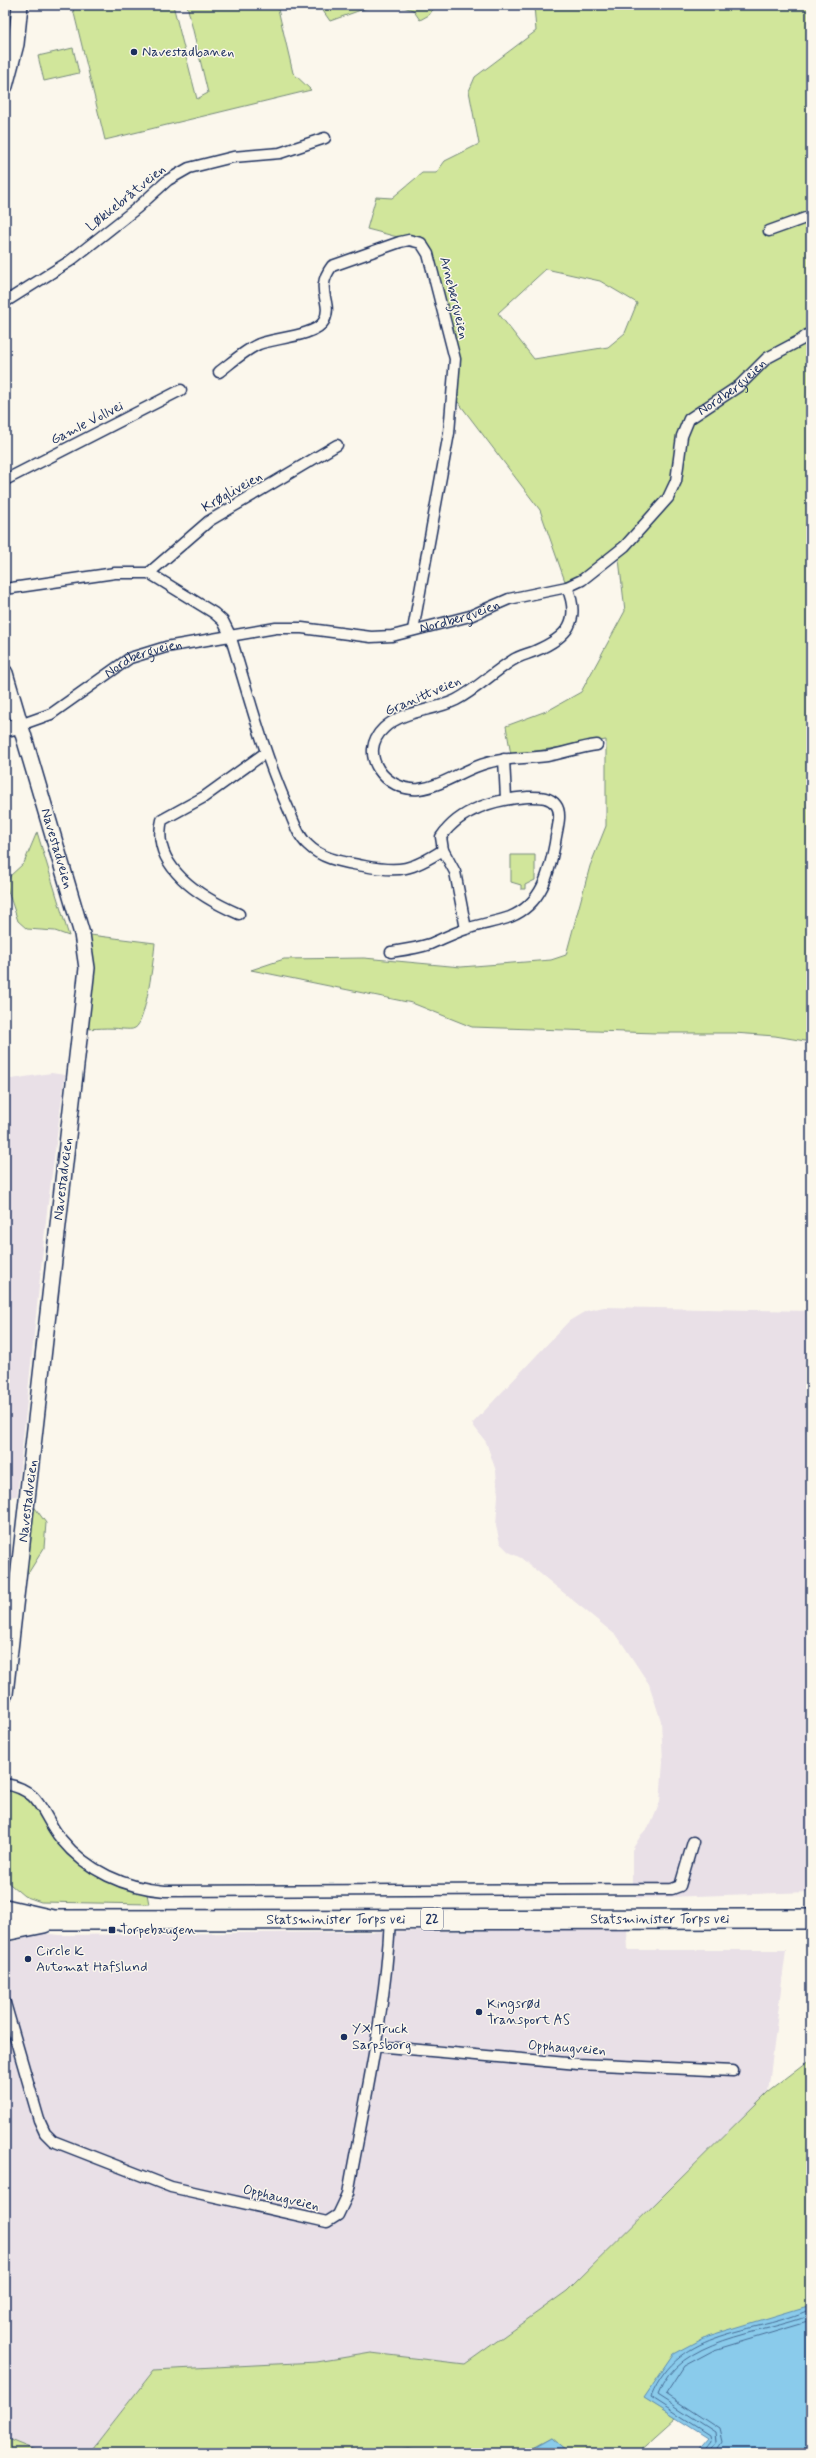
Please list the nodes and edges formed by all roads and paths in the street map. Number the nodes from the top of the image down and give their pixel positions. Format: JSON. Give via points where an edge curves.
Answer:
{"nodes":[{"id":1,"x":20,"y":5,"type":"edge"},
{"id":2,"x":5,"y":86,"type":"edge"},
{"id":3,"x":325,"y":138,"type":"dead end"},
{"id":4,"x":811,"y":216,"type":"edge"},
{"id":5,"x":769,"y":231,"type":"dead end"},
{"id":6,"x":5,"y":302,"type":"edge"},
{"id":7,"x":811,"y":332,"type":"edge"},
{"id":8,"x":219,"y":372,"type":"dead end"},
{"id":9,"x":181,"y":390,"type":"dead end"},
{"id":10,"x":337,"y":445,"type":"dead end"},
{"id":11,"x":5,"y":480,"type":"edge"},
{"id":12,"x":149,"y":573,"type":"junction"},
{"id":13,"x":567,"y":587,"type":"junction"},
{"id":14,"x":5,"y":589,"type":"edge"},
{"id":15,"x":413,"y":630,"type":"junction"},
{"id":16,"x":230,"y":635,"type":"junction"},
{"id":17,"x":5,"y":673,"type":"edge"},
{"id":18,"x":20,"y":725,"type":"junction"},
{"id":19,"x":5,"y":729,"type":"edge"},
{"id":20,"x":597,"y":745,"type":"dead end"},
{"id":21,"x":266,"y":753,"type":"junction"},
{"id":22,"x":504,"y":760,"type":"junction"},
{"id":23,"x":506,"y":798,"type":"junction"},
{"id":24,"x":443,"y":850,"type":"junction"},
{"id":25,"x":239,"y":914,"type":"dead end"},
{"id":26,"x":466,"y":929,"type":"junction"},
{"id":27,"x":391,"y":952,"type":"dead end"},
{"id":28,"x":5,"y":1694,"type":"edge"},
{"id":29,"x":5,"y":1784,"type":"edge"},
{"id":30,"x":693,"y":1842,"type":"dead end"},
{"id":31,"x":5,"y":1910,"type":"edge"},
{"id":32,"x":390,"y":1919,"type":"junction"},
{"id":33,"x":811,"y":1919,"type":"edge"},
{"id":34,"x":53,"y":1920,"type":"junction"},
{"id":35,"x":5,"y":1927,"type":"edge"},
{"id":36,"x":5,"y":1931,"type":"edge"},
{"id":37,"x":5,"y":2003,"type":"edge"},
{"id":38,"x":375,"y":2046,"type":"junction"},
{"id":39,"x":734,"y":2071,"type":"dead end"}],
"edges":[{"from":1,"to":2,"type":"street","via":[[16,44]]},
{"from":3,"to":6,"type":"street","name":"Løkkebråtveien","via":[[280,153],[233,157],[189,168],[168,180],[70,261]]},
{"from":4,"to":5,"type":"street"},
{"from":7,"to":13,"type":"street","name":"Nordbergveien","via":[[767,358],[739,386],[689,419],[682,436],[676,481],[655,516],[625,546],[582,580]]},
{"from":8,"to":15,"type":"street","name":"Arnebergveien","via":[[258,344],[310,332],[324,322],[327,312],[322,283],[332,266],[400,242],[409,240],[421,243],[428,254],[455,359],[449,433]]},
{"from":9,"to":11,"type":"street","name":"Gamle Vollvei"},
{"from":10,"to":12,"type":"street","name":"Krøgliveien","via":[[209,521]]},
{"from":12,"to":14,"type":"street","via":[[115,573]]},
{"from":12,"to":16,"type":"street","via":[[214,613],[223,621]]},
{"from":13,"to":15,"type":"street","name":"Nordbergveien","via":[[509,599],[470,616]]},
{"from":13,"to":22,"type":"street","name":"Granittveien","via":[[573,601],[574,614],[563,635],[552,643],[514,659],[456,700],[395,721],[375,738],[373,752],[374,765],[381,775],[406,788],[430,786],[486,763]]},
{"from":15,"to":16,"type":"street","name":"Nordbergveien","via":[[392,636],[371,637],[302,628],[276,628]]},
{"from":16,"to":18,"type":"street","name":"Nordbergveien","via":[[166,647],[130,658],[57,710]]},
{"from":16,"to":21,"type":"street"},
{"from":17,"to":18,"type":"street","name":"Navestadveien"},
{"from":18,"to":19,"type":"street","name":"Nordbergveien"},
{"from":18,"to":28,"type":"street","name":"Navestadveien","via":[[82,934],[87,968]]},
{"from":20,"to":22,"type":"street","name":"Granittveien","via":[[546,756]]},
{"from":21,"to":24,"type":"street","via":[[298,831],[306,844],[316,852],[331,860],[390,871],[403,870]]},
{"from":21,"to":25,"type":"street","via":[[204,797],[162,820],[160,829],[162,849],[167,860],[184,880],[216,904]]},
{"from":22,"to":23,"type":"street"},
{"from":23,"to":24,"type":"street","via":[[493,801],[461,817],[448,827],[441,837]]},
{"from":23,"to":26,"type":"street","via":[[541,797],[550,799],[557,806],[559,815],[550,867],[544,885],[526,909],[510,917]]},
{"from":24,"to":26,"type":"street","via":[[455,872]]},
{"from":26,"to":27,"type":"street","via":[[428,944]]},
{"from":29,"to":30,"type":"street","via":[[27,1790],[37,1798],[61,1839],[102,1874],[128,1885],[165,1891],[672,1889],[680,1886]]},
{"from":31,"to":34,"type":"highway","name":"Statsminister Torps vei","number":"22"},
{"from":31,"to":35,"type":"highway","number":"22"},
{"from":32,"to":33,"type":"highway","name":"Statsminister Torps vei","number":"22"},
{"from":32,"to":34,"type":"highway","name":"Statsminister Torps vei","number":"22"},
{"from":32,"to":38,"type":"street","name":"Opphaugveien","via":[[389,1950]]},
{"from":34,"to":36,"type":"highway","name":"Statsminister Torps vei","number":"22"},
{"from":37,"to":38,"type":"street","name":"Opphaugveien","via":[[39,2120],[45,2133],[53,2141],[171,2187],[327,2222],[338,2215],[348,2194]]},
{"from":38,"to":39,"type":"street","name":"Opphaugveien","via":[[431,2053],[578,2064]]}]}
